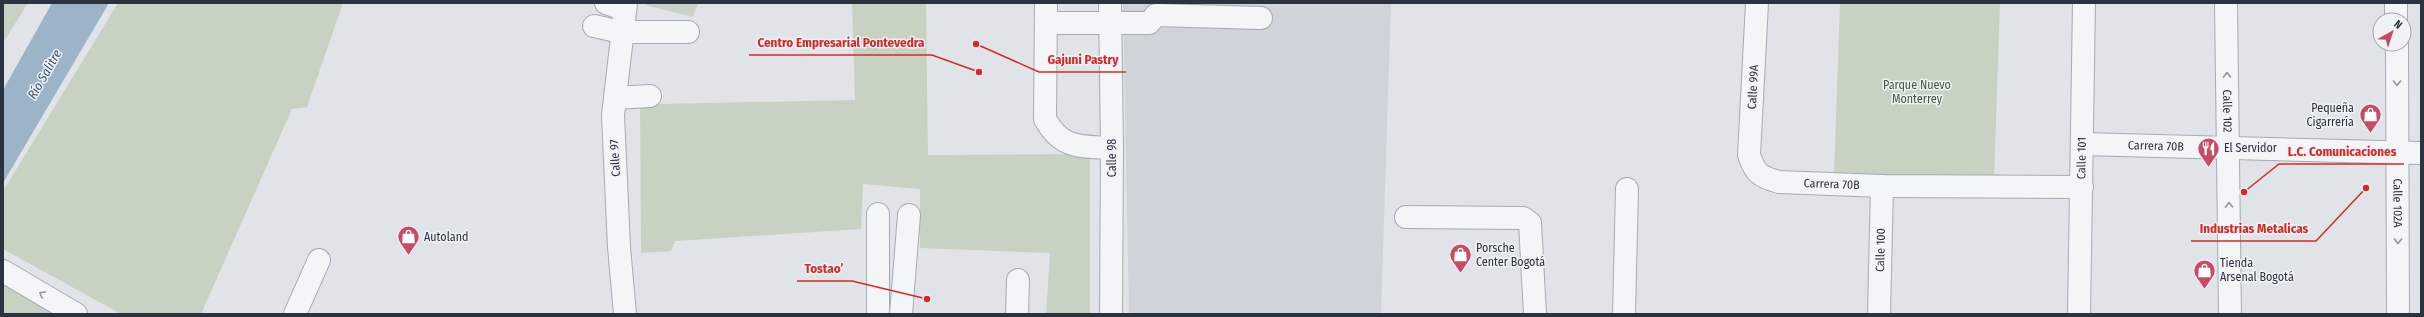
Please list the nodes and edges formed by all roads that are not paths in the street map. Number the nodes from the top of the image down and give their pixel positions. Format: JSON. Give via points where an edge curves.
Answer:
{"nodes":[{"id":1,"x":1757,"y":3,"type":"edge"},
{"id":2,"x":2084,"y":3,"type":"edge"},
{"id":3,"x":2226,"y":3,"type":"edge"},
{"id":4,"x":619,"y":5,"type":"edge"},
{"id":5,"x":1046,"y":13,"type":"edge"},
{"id":6,"x":1110,"y":13,"type":"edge"},
{"id":7,"x":1261,"y":18,"type":"dead end"},
{"id":8,"x":594,"y":26,"type":"dead end"},
{"id":9,"x":621,"y":32,"type":"junction"},
{"id":10,"x":688,"y":32,"type":"dead end"},
{"id":11,"x":2397,"y":52,"type":"edge"},
{"id":12,"x":650,"y":96,"type":"dead end"},
{"id":13,"x":614,"y":98,"type":"junction"},
{"id":14,"x":2083,"y":144,"type":"junction"},
{"id":15,"x":1112,"y":148,"type":"junction"},
{"id":16,"x":2228,"y":148,"type":"junction"},
{"id":17,"x":2397,"y":153,"type":"junction"},
{"id":18,"x":2421,"y":153,"type":"edge"},
{"id":19,"x":1754,"y":170,"type":"joint"},
{"id":20,"x":1882,"y":186,"type":"junction"},
{"id":21,"x":2082,"y":187,"type":"junction"},
{"id":22,"x":1627,"y":190,"type":"dead end"},
{"id":23,"x":878,"y":214,"type":"dead end"},
{"id":24,"x":909,"y":215,"type":"dead end"},
{"id":25,"x":1406,"y":217,"type":"dead end"},
{"id":26,"x":319,"y":260,"type":"dead end"},
{"id":27,"x":3,"y":271,"type":"edge"},
{"id":28,"x":1018,"y":280,"type":"dead end"},
{"id":29,"x":76,"y":314,"type":"edge"},
{"id":30,"x":295,"y":314,"type":"edge"},
{"id":31,"x":625,"y":314,"type":"edge"},
{"id":32,"x":878,"y":314,"type":"edge"},
{"id":33,"x":901,"y":314,"type":"edge"},
{"id":34,"x":1017,"y":314,"type":"edge"},
{"id":35,"x":1111,"y":314,"type":"edge"},
{"id":36,"x":1535,"y":314,"type":"edge"},
{"id":37,"x":1624,"y":314,"type":"edge"},
{"id":38,"x":1879,"y":314,"type":"edge"},
{"id":39,"x":2079,"y":314,"type":"edge"},
{"id":40,"x":2230,"y":314,"type":"edge"},
{"id":41,"x":2398,"y":314,"type":"edge"}],
"edges":[{"from":1,"to":19,"type":"street","name":"Calle 99A","via":[[1749,155]]},
{"from":2,"to":14,"type":"street","name":"Calle 101"},
{"from":16,"to":3,"type":"street","name":"Calle 102","one_way":true},
{"from":4,"to":9,"type":"street","name":"Calle 97"},
{"from":5,"to":6,"type":"street"},
{"from":5,"to":15,"type":"street","via":[[1045,119],[1061,140],[1073,146]]},
{"from":6,"to":7,"type":"street","via":[[1149,23],[1156,14]]},
{"from":6,"to":15,"type":"street","name":"Calle 98"},
{"from":8,"to":9,"type":"street"},
{"from":9,"to":10,"type":"street"},
{"from":9,"to":13,"type":"street","name":"Calle 97"},
{"from":11,"to":17,"type":"street","name":"Calle 102A","one_way":true},
{"from":12,"to":13,"type":"street"},
{"from":13,"to":31,"type":"street","name":"Calle 97","via":[[618,232]]},
{"from":14,"to":16,"type":"street","name":"Carrera 70B"},
{"from":14,"to":21,"type":"street","name":"Calle 101"},
{"from":15,"to":35,"type":"street","name":"Calle 98"},
{"from":16,"to":17,"type":"street","name":"Carrera 70B"},
{"from":40,"to":16,"type":"street","name":"Calle 102","one_way":true},
{"from":17,"to":18,"type":"street","name":"Carrera 70B"},
{"from":17,"to":41,"type":"street","name":"Calle 102A","one_way":true},
{"from":19,"to":20,"type":"street","name":"Carrera 70B","via":[[1766,179],[1778,182]]},
{"from":20,"to":21,"type":"street","name":"Carrera 70B"},
{"from":20,"to":38,"type":"street","name":"Calle 100"},
{"from":21,"to":39,"type":"street","name":"Calle 101"},
{"from":22,"to":37,"type":"street"},
{"from":23,"to":32,"type":"street"},
{"from":24,"to":33,"type":"street"},
{"from":25,"to":36,"type":"street","via":[[1528,220]]},
{"from":26,"to":30,"type":"street"},
{"from":29,"to":27,"type":"street","one_way":true},
{"from":28,"to":34,"type":"street"}]}
